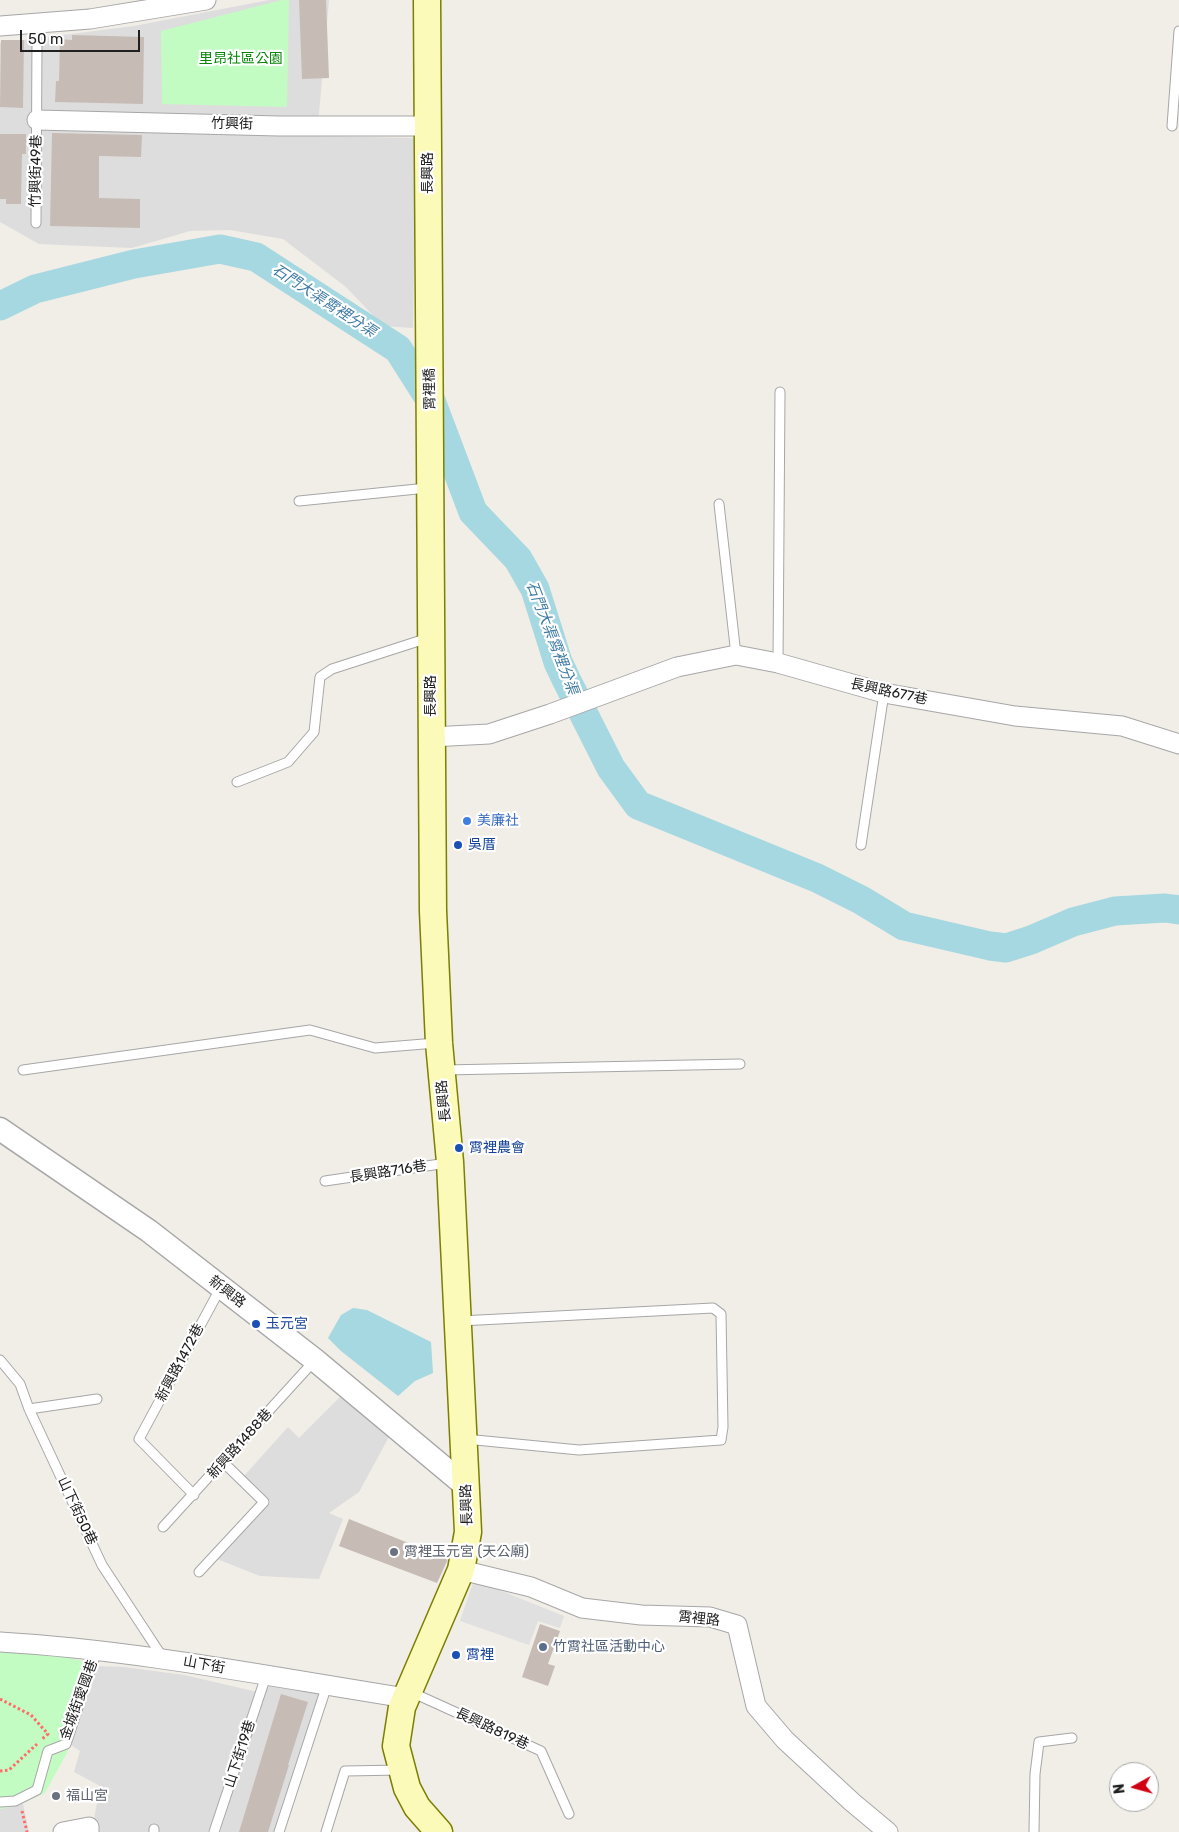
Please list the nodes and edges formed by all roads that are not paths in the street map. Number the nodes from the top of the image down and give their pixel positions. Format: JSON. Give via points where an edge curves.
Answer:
{"nodes":[{"id":1,"x":206,"y":0,"type":"edge"},
{"id":2,"x":427,"y":0,"type":"edge"},
{"id":3,"x":0,"y":26,"type":"edge"},
{"id":4,"x":1179,"y":30,"type":"edge"},
{"id":5,"x":37,"y":40,"type":"dead end"},
{"id":6,"x":37,"y":120,"type":"junction"},
{"id":7,"x":428,"y":126,"type":"junction"},
{"id":8,"x":1172,"y":126,"type":"dead end"},
{"id":9,"x":36,"y":223,"type":"dead end"},
{"id":10,"x":429,"y":345,"type":"joint"},
{"id":11,"x":780,"y":392,"type":"dead end"},
{"id":12,"x":431,"y":434,"type":"joint"},
{"id":13,"x":430,"y":488,"type":"junction"},
{"id":14,"x":299,"y":501,"type":"dead end"},
{"id":15,"x":719,"y":504,"type":"dead end"},
{"id":16,"x":431,"y":638,"type":"junction"},
{"id":17,"x":736,"y":655,"type":"junction"},
{"id":18,"x":778,"y":663,"type":"junction"},
{"id":19,"x":884,"y":693,"type":"junction"},
{"id":20,"x":431,"y":737,"type":"junction"},
{"id":21,"x":1179,"y":744,"type":"edge"},
{"id":22,"x":237,"y":782,"type":"dead end"},
{"id":23,"x":861,"y":845,"type":"dead end"},
{"id":24,"x":439,"y":1043,"type":"junction"},
{"id":25,"x":740,"y":1064,"type":"dead end"},
{"id":26,"x":22,"y":1070,"type":"dead end"},
{"id":27,"x":441,"y":1070,"type":"junction"},
{"id":28,"x":0,"y":1129,"type":"edge"},
{"id":29,"x":450,"y":1162,"type":"junction"},
{"id":30,"x":326,"y":1181,"type":"dead end"},
{"id":31,"x":221,"y":1287,"type":"junction"},
{"id":32,"x":457,"y":1321,"type":"junction"},
{"id":33,"x":0,"y":1360,"type":"edge"},
{"id":34,"x":316,"y":1360,"type":"junction"},
{"id":35,"x":97,"y":1399,"type":"dead end"},
{"id":36,"x":29,"y":1409,"type":"junction"},
{"id":37,"x":464,"y":1439,"type":"junction"},
{"id":38,"x":224,"y":1462,"type":"junction"},
{"id":39,"x":467,"y":1487,"type":"junction"},
{"id":40,"x":194,"y":1495,"type":"junction"},
{"id":41,"x":163,"y":1527,"type":"dead end"},
{"id":42,"x":461,"y":1570,"type":"junction"},
{"id":43,"x":199,"y":1572,"type":"dead end"},
{"id":44,"x":0,"y":1642,"type":"edge"},
{"id":45,"x":97,"y":1650,"type":"junction"},
{"id":46,"x":163,"y":1658,"type":"junction"},
{"id":47,"x":266,"y":1676,"type":"junction"},
{"id":48,"x":327,"y":1686,"type":"junction"},
{"id":49,"x":408,"y":1694,"type":"junction"},
{"id":50,"x":1072,"y":1738,"type":"dead end"},
{"id":51,"x":401,"y":1770,"type":"junction"},
{"id":52,"x":0,"y":1802,"type":"edge"},
{"id":53,"x":568,"y":1814,"type":"dead end"},
{"id":54,"x":89,"y":1830,"type":"edge"},
{"id":55,"x":63,"y":1832,"type":"edge"},
{"id":56,"x":214,"y":1832,"type":"edge"},
{"id":57,"x":279,"y":1832,"type":"edge"},
{"id":58,"x":326,"y":1832,"type":"edge"},
{"id":59,"x":440,"y":1832,"type":"edge"},
{"id":60,"x":888,"y":1832,"type":"edge"},
{"id":61,"x":1034,"y":1832,"type":"edge"}],
"edges":[{"from":1,"to":3,"type":"street","via":[[90,19]]},
{"from":2,"to":7,"type":"main road","name":"長興路"},
{"from":4,"to":8,"type":"lane"},
{"from":5,"to":6,"type":"lane","name":"竹興街49巷"},
{"from":6,"to":7,"type":"street","name":"竹興街"},
{"from":6,"to":9,"type":"lane","name":"竹興街49巷"},
{"from":7,"to":10,"type":"main road","name":"長興路"},
{"from":10,"to":12,"type":"main road","name":"霄裡橋"},
{"from":11,"to":18,"type":"lane"},
{"from":12,"to":13,"type":"main road","name":"長興路"},
{"from":13,"to":14,"type":"lane"},
{"from":13,"to":16,"type":"main road","name":"長興路"},
{"from":15,"to":17,"type":"lane"},
{"from":16,"to":20,"type":"main road","name":"長興路"},
{"from":16,"to":22,"type":"lane","via":[[332,668],[320,676],[314,732],[288,762]]},
{"from":17,"to":18,"type":"street","name":"長興路677巷"},
{"from":17,"to":20,"type":"street","name":"長興路677巷","via":[[677,667],[488,734]]},
{"from":18,"to":19,"type":"street","name":"長興路677巷"},
{"from":19,"to":21,"type":"street","name":"長興路677巷","via":[[1015,716],[1122,726]]},
{"from":19,"to":23,"type":"lane"},
{"from":20,"to":24,"type":"main road","name":"長興路","via":[[433,911]]},
{"from":24,"to":26,"type":"lane","via":[[374,1048],[310,1030]]},
{"from":24,"to":27,"type":"main road","name":"長興路"},
{"from":25,"to":27,"type":"lane"},
{"from":27,"to":29,"type":"main road","name":"長興路"},
{"from":28,"to":31,"type":"street","name":"新興路","via":[[149,1231]]},
{"from":29,"to":30,"type":"lane","name":"長興路716巷"},
{"from":29,"to":32,"type":"main road","name":"長興路"},
{"from":31,"to":34,"type":"street","name":"新興路"},
{"from":31,"to":40,"type":"lane","name":"新興路1472巷","via":[[139,1439]]},
{"from":32,"to":37,"type":"main road","name":"長興路"},
{"from":32,"to":37,"type":"lane","via":[[713,1308],[721,1314],[721,1440],[579,1450]]},
{"from":33,"to":36,"type":"lane","name":"山下街50巷","via":[[20,1384]]},
{"from":34,"to":38,"type":"lane","name":"新興路1488巷"},
{"from":34,"to":39,"type":"street","name":"新興路"},
{"from":35,"to":36,"type":"lane"},
{"from":36,"to":46,"type":"lane","name":"山下街50巷","via":[[102,1565]]},
{"from":37,"to":39,"type":"main road","name":"長興路"},
{"from":38,"to":40,"type":"lane","name":"新興路1488巷"},
{"from":38,"to":43,"type":"lane","via":[[264,1502]]},
{"from":39,"to":42,"type":"main road","name":"長興路","via":[[468,1532]]},
{"from":40,"to":41,"type":"lane","name":"新興路1488巷"},
{"from":42,"to":49,"type":"main road","name":"長興路"},
{"from":42,"to":60,"type":"street","name":"霄裡路","via":[[531,1587],[582,1608],[641,1615],[710,1617],[737,1625],[756,1706],[785,1740]]},
{"from":44,"to":45,"type":"street","name":"山下街"},
{"from":45,"to":46,"type":"street","name":"山下街"},
{"from":45,"to":52,"type":"lane","name":"金城街愛國巷","via":[[66,1744],[48,1751],[37,1790],[19,1799]]},
{"from":46,"to":47,"type":"street","name":"山下街"},
{"from":47,"to":48,"type":"street","name":"山下街"},
{"from":47,"to":56,"type":"lane","name":"山下街19巷"},
{"from":48,"to":49,"type":"street","name":"山下街"},
{"from":48,"to":57,"type":"lane"},
{"from":49,"to":51,"type":"main road","name":"長興路","via":[[402,1707],[396,1746]]},
{"from":49,"to":53,"type":"lane","name":"長興路819巷","via":[[541,1751]]},
{"from":50,"to":61,"type":"lane","via":[[1039,1742]]},
{"from":51,"to":58,"type":"lane","via":[[344,1771]]},
{"from":51,"to":59,"type":"main road","name":"長興路","via":[[417,1807]]},
{"from":54,"to":55,"type":"street"}]}
